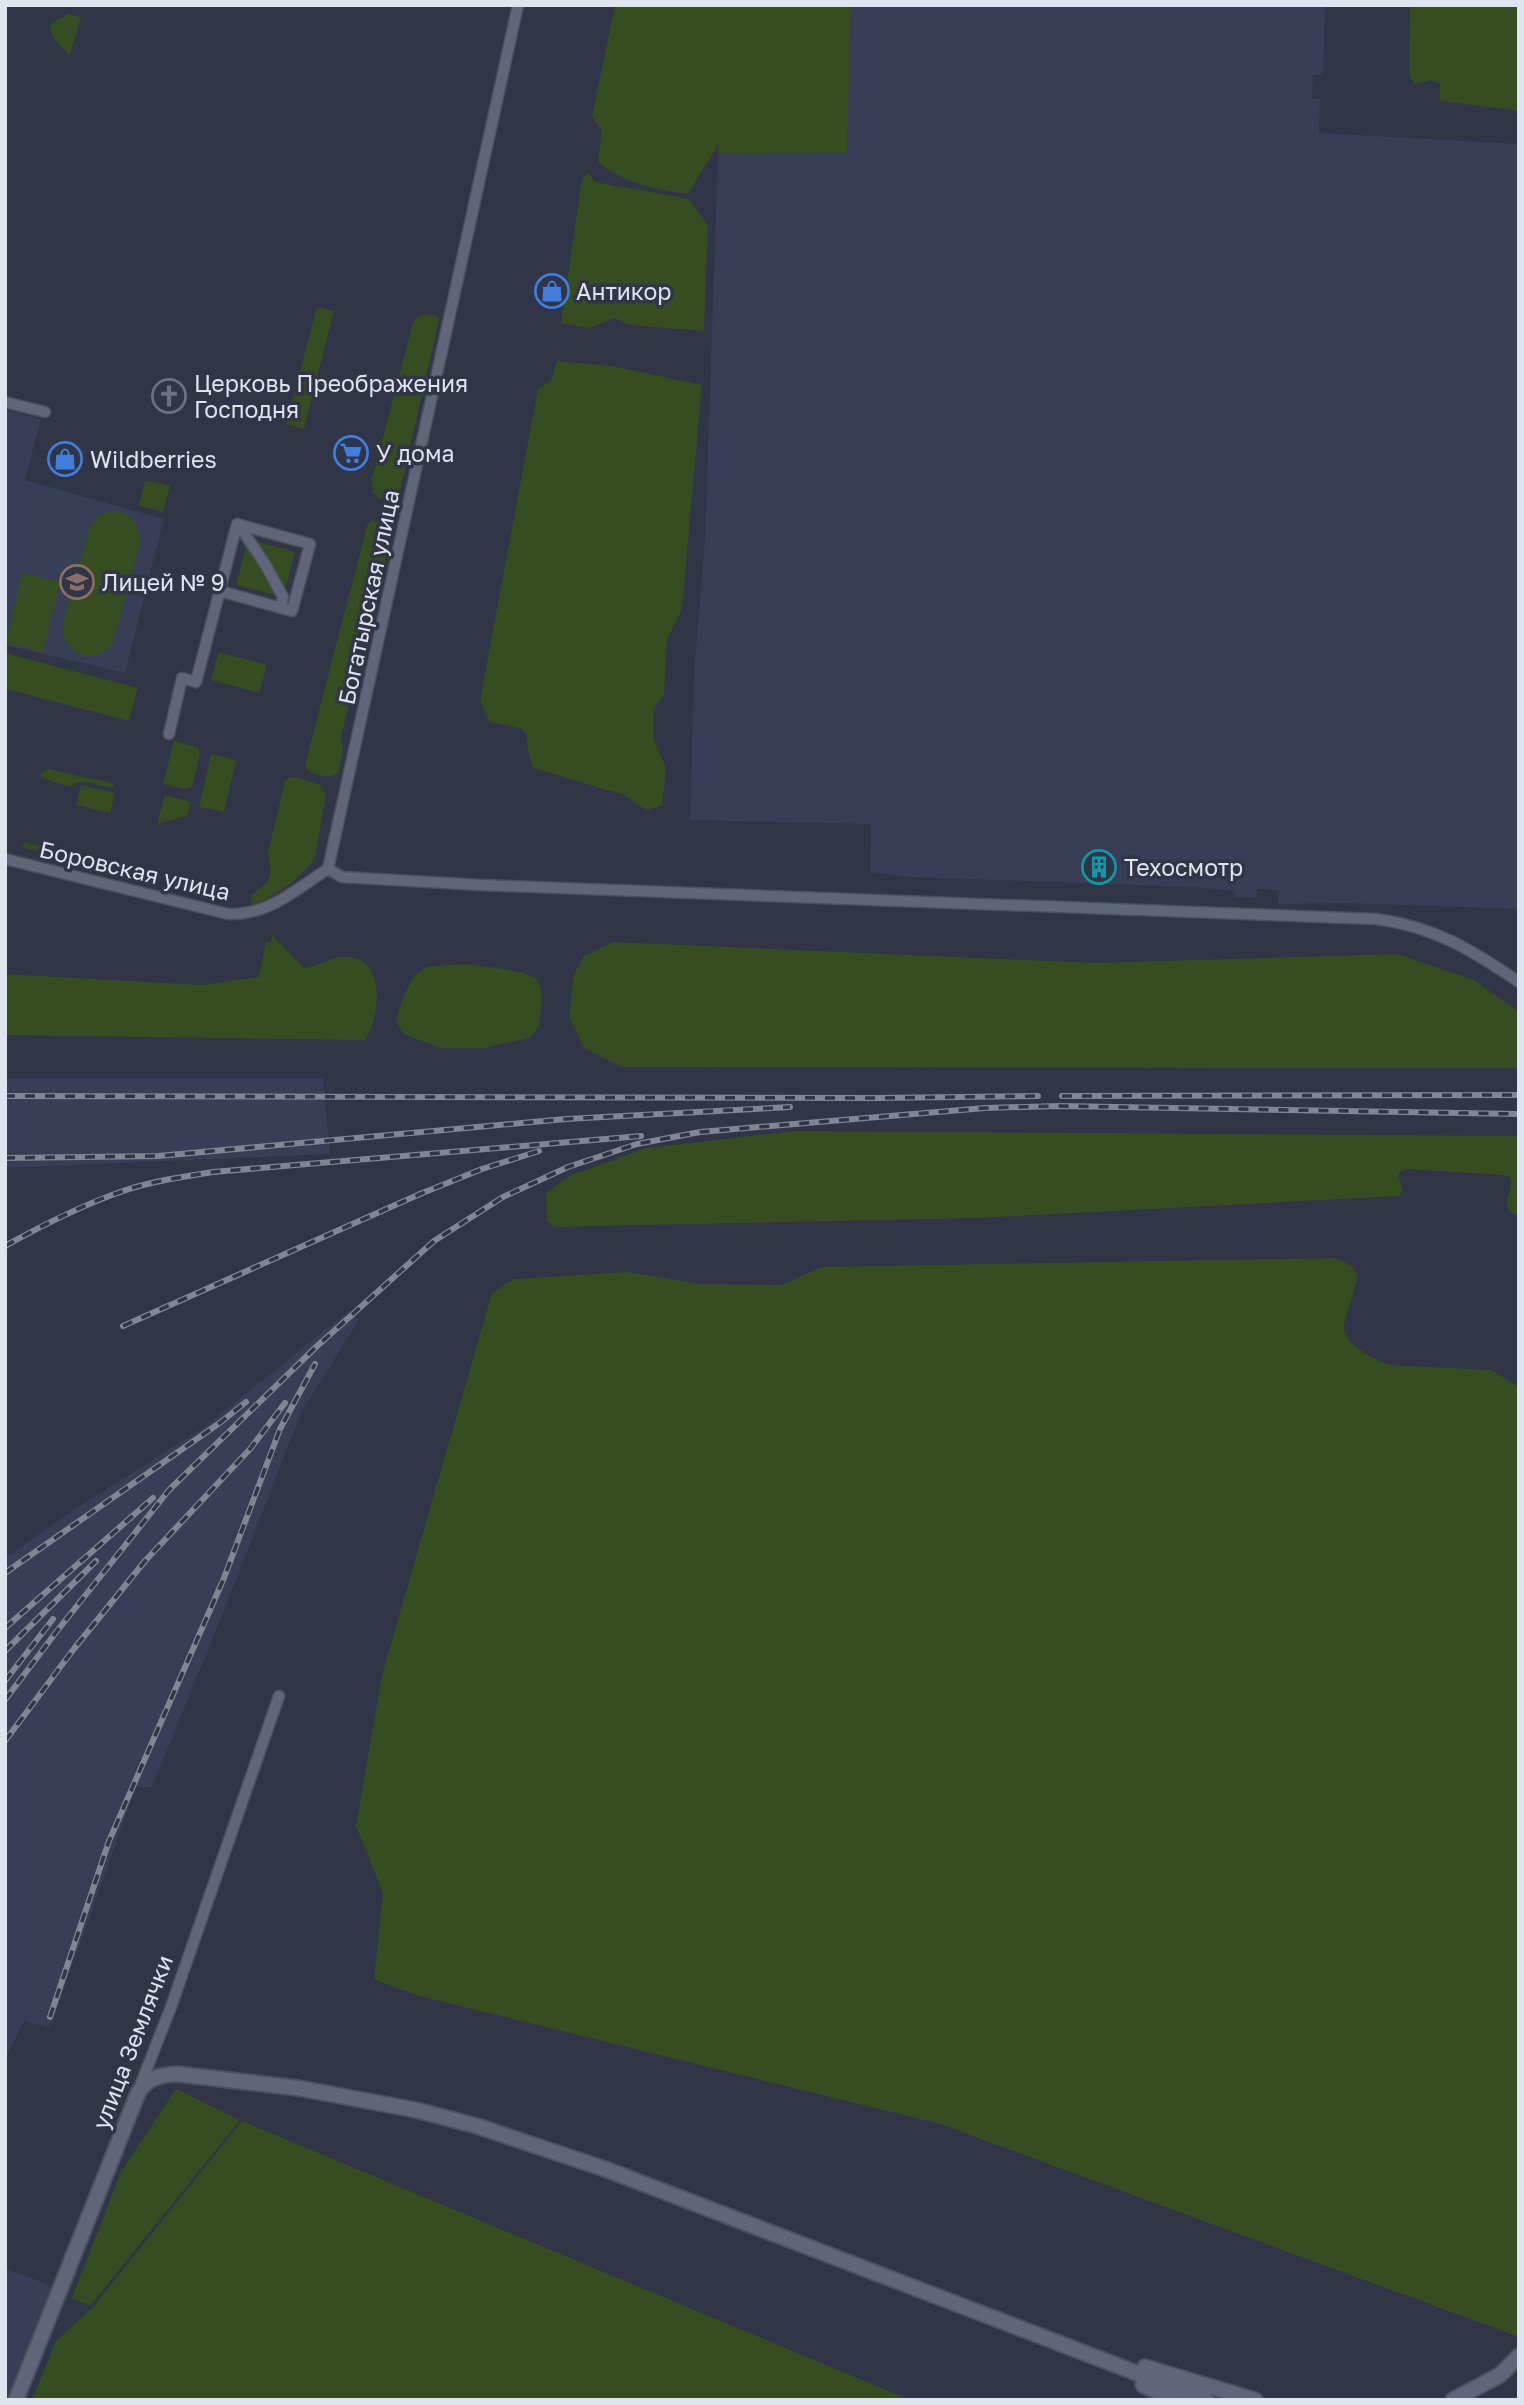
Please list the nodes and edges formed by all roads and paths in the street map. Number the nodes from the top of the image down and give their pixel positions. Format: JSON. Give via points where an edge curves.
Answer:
{"nodes":[{"id":1,"x":518,"y":5,"type":"edge"},
{"id":2,"x":5,"y":402,"type":"edge"},
{"id":3,"x":45,"y":412,"type":"dead end"},
{"id":4,"x":237,"y":524,"type":"junction"},
{"id":5,"x":220,"y":591,"type":"junction"},
{"id":6,"x":281,"y":608,"type":"junction"},
{"id":7,"x":169,"y":734,"type":"dead end"},
{"id":8,"x":5,"y":859,"type":"edge"},
{"id":9,"x":328,"y":869,"type":"junction"},
{"id":10,"x":1519,"y":982,"type":"edge"},
{"id":11,"x":279,"y":1696,"type":"dead end"},
{"id":12,"x":138,"y":2093,"type":"junction"},
{"id":13,"x":1037,"y":2335,"type":"junction"},
{"id":14,"x":1519,"y":2356,"type":"edge"},
{"id":15,"x":16,"y":2400,"type":"edge"},
{"id":16,"x":1175,"y":2400,"type":"edge"},
{"id":17,"x":1207,"y":2400,"type":"edge"},
{"id":18,"x":1255,"y":2400,"type":"edge"},
{"id":19,"x":1453,"y":2400,"type":"edge"}],
"edges":[{"from":1,"to":9,"type":"street","name":"Богатырская улица"},
{"from":2,"to":3,"type":"street"},
{"from":4,"to":5,"type":"street"},
{"from":4,"to":6,"type":"street","via":[[283,597]]},
{"from":4,"to":6,"type":"street","via":[[310,544],[292,611]]},
{"from":5,"to":6,"type":"street"},
{"from":5,"to":7,"type":"street","via":[[196,682],[182,678]]},
{"from":8,"to":9,"type":"street","name":"Боровская улица","via":[[246,915],[264,910]]},
{"from":9,"to":10,"type":"street","via":[[342,877],[480,885],[1376,919],[1437,934]]},
{"from":11,"to":12,"type":"street","name":"улица Землячки"},
{"from":12,"to":13,"type":"street","via":[[148,2080],[192,2075],[342,2096],[477,2126],[604,2169]]},
{"from":12,"to":15,"type":"street","name":"улица Землячки"},
{"from":13,"to":16,"type":"street"},
{"from":13,"to":17,"type":"street"},
{"from":13,"to":18,"type":"street"},
{"from":14,"to":19,"type":"street","via":[[1500,2375]]}]}
